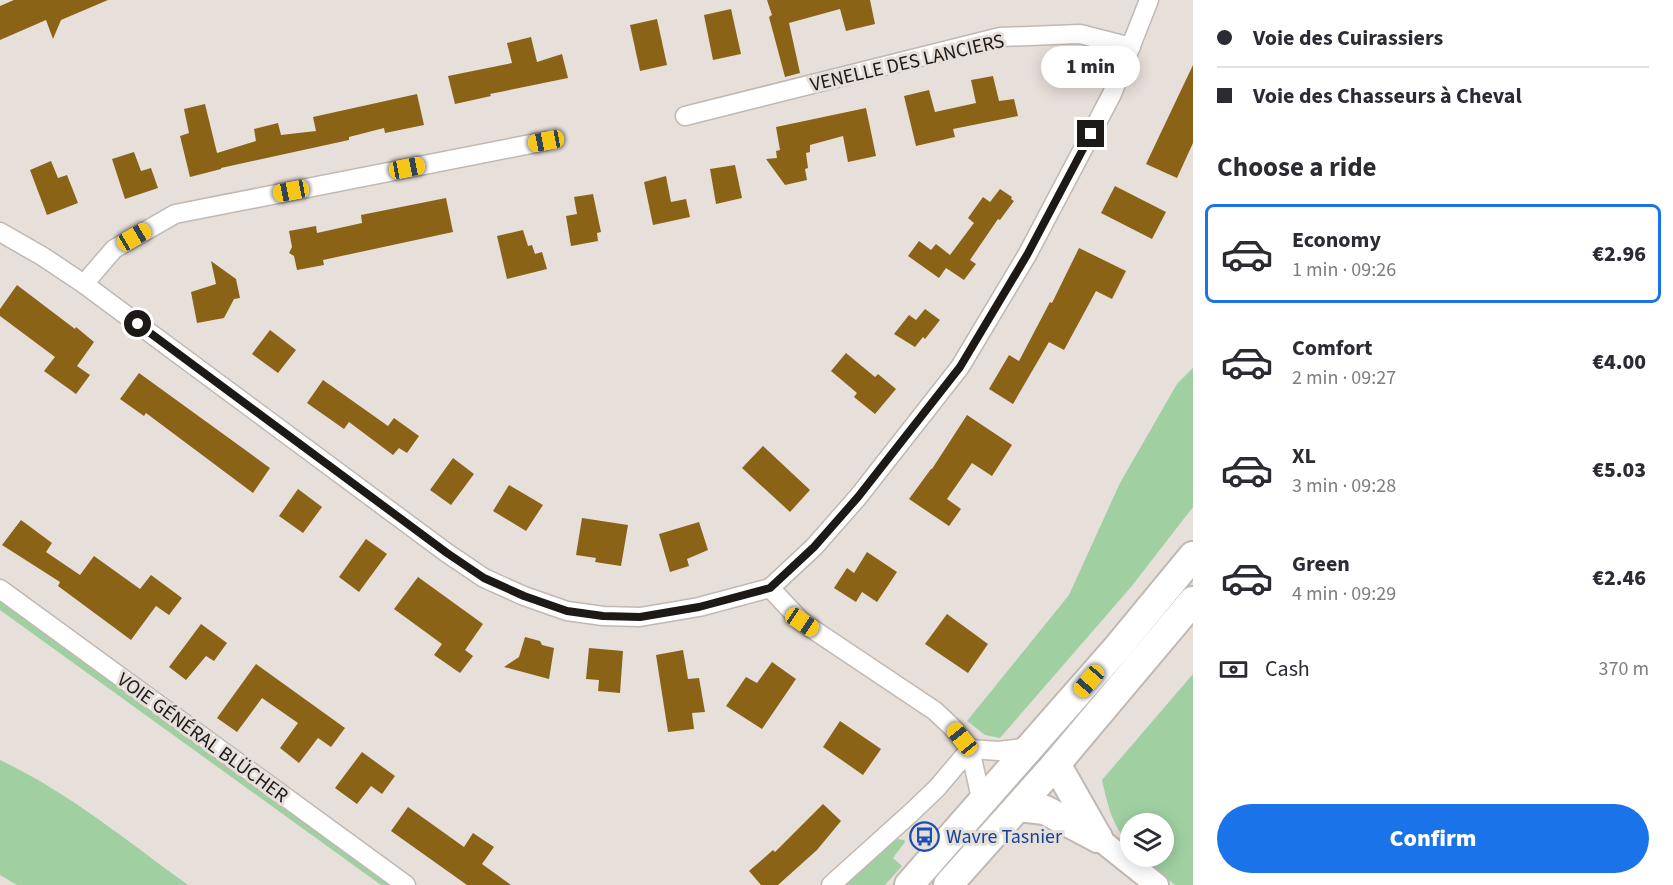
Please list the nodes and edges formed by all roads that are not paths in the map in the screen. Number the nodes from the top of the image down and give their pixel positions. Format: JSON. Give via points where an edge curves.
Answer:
{"nodes":[{"id":1,"x":1149,"y":0,"type":"edge"},
{"id":2,"x":1131,"y":47,"type":"junction"},
{"id":3,"x":685,"y":116,"type":"dead end"},
{"id":4,"x":546,"y":141,"type":"dead end"},
{"id":5,"x":0,"y":232,"type":"edge"},
{"id":6,"x":84,"y":284,"type":"junction"},
{"id":7,"x":1193,"y":556,"type":"edge"},
{"id":8,"x":770,"y":588,"type":"junction"},
{"id":9,"x":0,"y":589,"type":"edge"},
{"id":10,"x":1193,"y":601,"type":"edge"},
{"id":11,"x":1030,"y":747,"type":"junction"},
{"id":12,"x":970,"y":749,"type":"junction"},
{"id":13,"x":1056,"y":764,"type":"junction"},
{"id":14,"x":982,"y":803,"type":"junction"},
{"id":15,"x":1019,"y":807,"type":"junction"},
{"id":16,"x":1098,"y":838,"type":"junction"},
{"id":17,"x":406,"y":885,"type":"edge"},
{"id":18,"x":831,"y":885,"type":"edge"},
{"id":19,"x":909,"y":885,"type":"edge"},
{"id":20,"x":948,"y":885,"type":"edge"},
{"id":21,"x":1157,"y":885,"type":"edge"}],
"edges":[{"from":1,"to":2,"type":"street"},
{"from":2,"to":3,"type":"street","name":"VENELLE DES LANCIERS","via":[[1080,34],[1000,38]]},
{"from":2,"to":8,"type":"street","via":[[1112,94],[1027,255],[960,367],[858,497],[814,547]]},
{"from":4,"to":6,"type":"street","via":[[175,214],[114,249]]},
{"from":5,"to":6,"type":"street"},
{"from":6,"to":8,"type":"street","via":[[447,553],[484,578],[524,596],[567,611],[640,617],[699,607]]},
{"from":7,"to":11,"type":"main road"},
{"from":8,"to":12,"type":"street","via":[[802,622],[935,711]]},
{"from":9,"to":17,"type":"street","name":"VOIE GÉNÉRAL BLÜCHER"},
{"from":10,"to":13,"type":"main road"},
{"from":11,"to":12,"type":"street","via":[[999,752]]},
{"from":11,"to":14,"type":"main road"},
{"from":12,"to":14,"type":"street"},
{"from":12,"to":18,"type":"street","via":[[937,788]]},
{"from":13,"to":15,"type":"main road"},
{"from":13,"to":16,"type":"main road"},
{"from":14,"to":19,"type":"main road"},
{"from":15,"to":16,"type":"main road","via":[[1045,810]]},
{"from":15,"to":20,"type":"main road"},
{"from":16,"to":21,"type":"street"}]}
